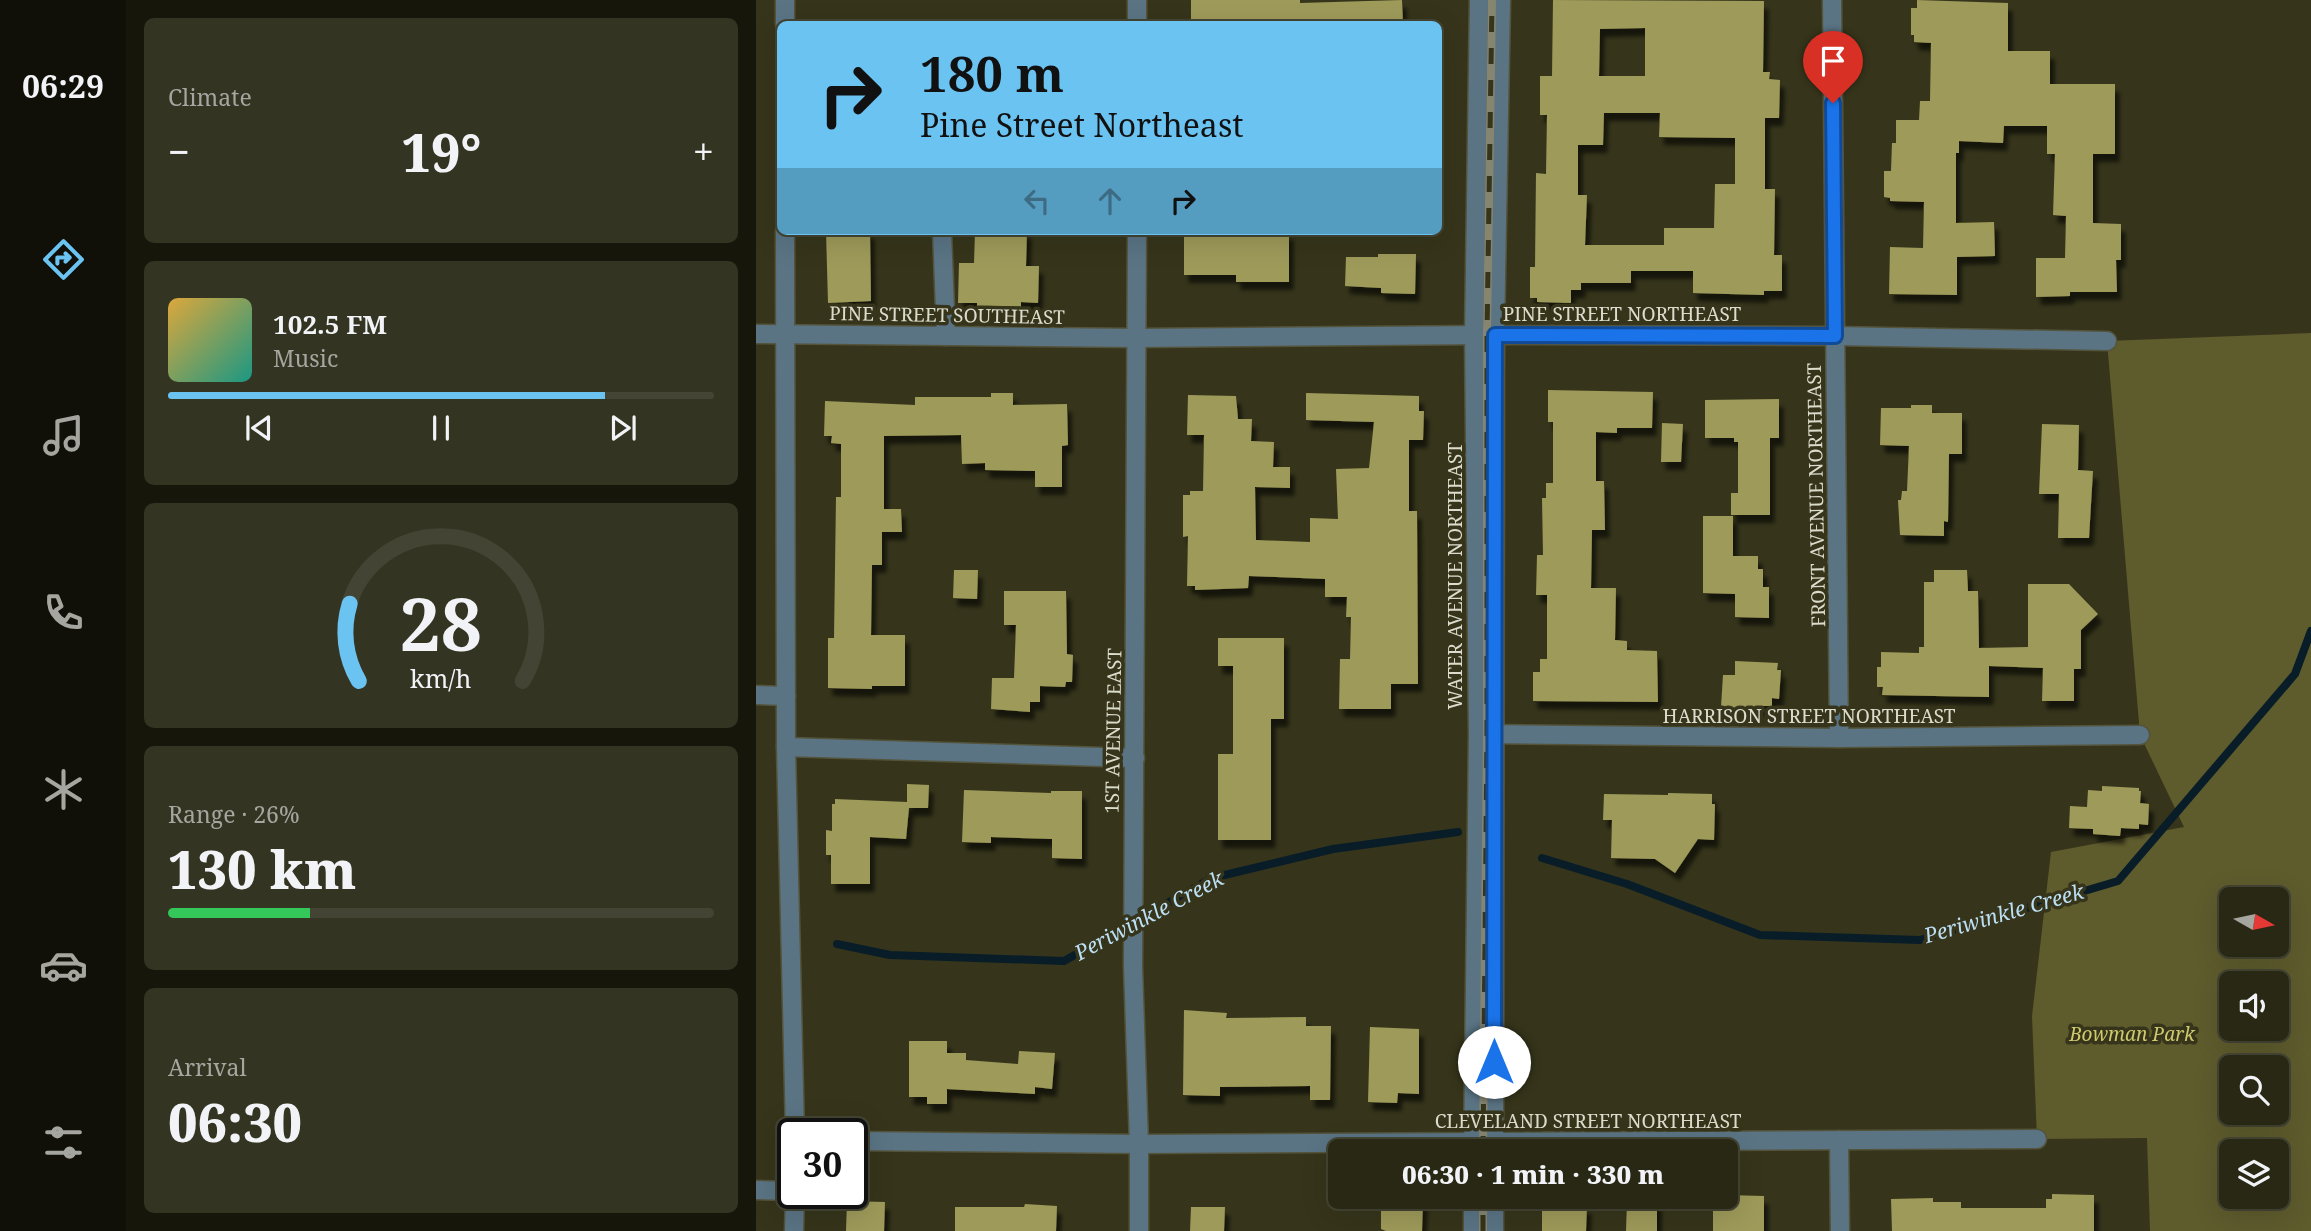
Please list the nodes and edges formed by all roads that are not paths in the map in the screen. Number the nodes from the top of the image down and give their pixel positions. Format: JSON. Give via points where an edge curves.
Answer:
{"nodes":[{"id":1,"x":785,"y":0,"type":"edge"},
{"id":2,"x":1137,"y":0,"type":"edge"},
{"id":3,"x":1479,"y":0,"type":"edge"},
{"id":4,"x":1501,"y":0,"type":"edge"},
{"id":5,"x":1832,"y":0,"type":"edge"},
{"id":6,"x":785,"y":21,"type":"edge"},
{"id":7,"x":1137,"y":21,"type":"edge"},
{"id":8,"x":785,"y":235,"type":"edge"},
{"id":9,"x":942,"y":235,"type":"edge"},
{"id":10,"x":1137,"y":235,"type":"edge"},
{"id":11,"x":756,"y":334,"type":"edge"},
{"id":12,"x":785,"y":334,"type":"junction"},
{"id":13,"x":1495,"y":335,"type":"junction"},
{"id":14,"x":946,"y":336,"type":"junction"},
{"id":15,"x":1474,"y":336,"type":"junction"},
{"id":16,"x":1835,"y":336,"type":"junction"},
{"id":17,"x":1137,"y":338,"type":"junction"},
{"id":18,"x":2107,"y":341,"type":"dead end"},
{"id":19,"x":756,"y":695,"type":"edge"},
{"id":20,"x":786,"y":695,"type":"junction"},
{"id":21,"x":1486,"y":735,"type":"junction"},
{"id":22,"x":2140,"y":735,"type":"dead end"},
{"id":23,"x":1839,"y":738,"type":"junction"},
{"id":24,"x":786,"y":747,"type":"junction"},
{"id":25,"x":1135,"y":758,"type":"junction"},
{"id":26,"x":795,"y":1118,"type":"edge"},
{"id":27,"x":1474,"y":1139,"type":"edge"},
{"id":28,"x":1494,"y":1139,"type":"edge"},
{"id":29,"x":2037,"y":1139,"type":"dead end"},
{"id":30,"x":1839,"y":1140,"type":"junction"},
{"id":31,"x":868,"y":1141,"type":"edge"},
{"id":32,"x":1738,"y":1142,"type":"edge"},
{"id":33,"x":1139,"y":1144,"type":"junction"},
{"id":34,"x":1328,"y":1146,"type":"edge"},
{"id":35,"x":756,"y":1189,"type":"edge"},
{"id":36,"x":777,"y":1191,"type":"edge"},
{"id":37,"x":794,"y":1209,"type":"edge"},
{"id":38,"x":1473,"y":1209,"type":"edge"},
{"id":39,"x":1494,"y":1209,"type":"edge"},
{"id":40,"x":794,"y":1231,"type":"edge"},
{"id":41,"x":1139,"y":1231,"type":"edge"},
{"id":42,"x":1473,"y":1231,"type":"edge"},
{"id":43,"x":1494,"y":1231,"type":"edge"},
{"id":44,"x":1840,"y":1231,"type":"edge"}],
"edges":[{"from":1,"to":6,"type":"street"},
{"from":2,"to":7,"type":"street"},
{"from":3,"to":15,"type":"street","name":"WATER AVENUE NORTHEAST"},
{"from":4,"to":13,"type":"street","name":"WATER AVENUE NORTHEAST"},
{"from":5,"to":16,"type":"street","name":"FRONT AVENUE NORTHEAST"},
{"from":8,"to":12,"type":"street"},
{"from":9,"to":14,"type":"street"},
{"from":10,"to":17,"type":"street","name":"1ST AVENUE EAST"},
{"from":11,"to":12,"type":"street","name":"PINE STREET SOUTHEAST"},
{"from":12,"to":14,"type":"street","name":"PINE STREET SOUTHEAST"},
{"from":12,"to":20,"type":"street"},
{"from":13,"to":15,"type":"street","name":"PINE STREET NORTHEAST"},
{"from":13,"to":16,"type":"street","name":"PINE STREET NORTHEAST"},
{"from":13,"to":21,"type":"street","name":"WATER AVENUE NORTHEAST"},
{"from":14,"to":17,"type":"street","name":"PINE STREET SOUTHEAST"},
{"from":15,"to":17,"type":"street","name":"PINE STREET NORTHEAST"},
{"from":15,"to":21,"type":"street","name":"WATER AVENUE NORTHEAST"},
{"from":16,"to":18,"type":"street","name":"PINE STREET NORTHEAST"},
{"from":16,"to":23,"type":"street","name":"FRONT AVENUE NORTHEAST"},
{"from":17,"to":25,"type":"street","name":"1ST AVENUE EAST"},
{"from":19,"to":20,"type":"street"},
{"from":20,"to":24,"type":"street"},
{"from":21,"to":23,"type":"street","name":"HARRISON STREET NORTHEAST"},
{"from":21,"to":27,"type":"street","name":"WATER AVENUE NORTHEAST"},
{"from":21,"to":28,"type":"street","name":"WATER AVENUE NORTHEAST"},
{"from":22,"to":23,"type":"street","name":"HARRISON STREET NORTHEAST"},
{"from":24,"to":25,"type":"street"},
{"from":24,"to":26,"type":"street"},
{"from":25,"to":33,"type":"street","name":"1ST AVENUE EAST","via":[[1133,967]]},
{"from":29,"to":30,"type":"street","name":"CLEVELAND STREET NORTHEAST"},
{"from":30,"to":32,"type":"street","name":"CLEVELAND STREET NORTHEAST"},
{"from":30,"to":44,"type":"street"},
{"from":31,"to":33,"type":"street","name":"CLEVELAND STREET NORTHEAST"},
{"from":33,"to":34,"type":"street","name":"CLEVELAND STREET NORTHEAST"},
{"from":33,"to":41,"type":"street","name":"1ST AVENUE EAST"},
{"from":35,"to":36,"type":"street"},
{"from":37,"to":40,"type":"street"},
{"from":38,"to":42,"type":"street"},
{"from":39,"to":43,"type":"street"}]}
